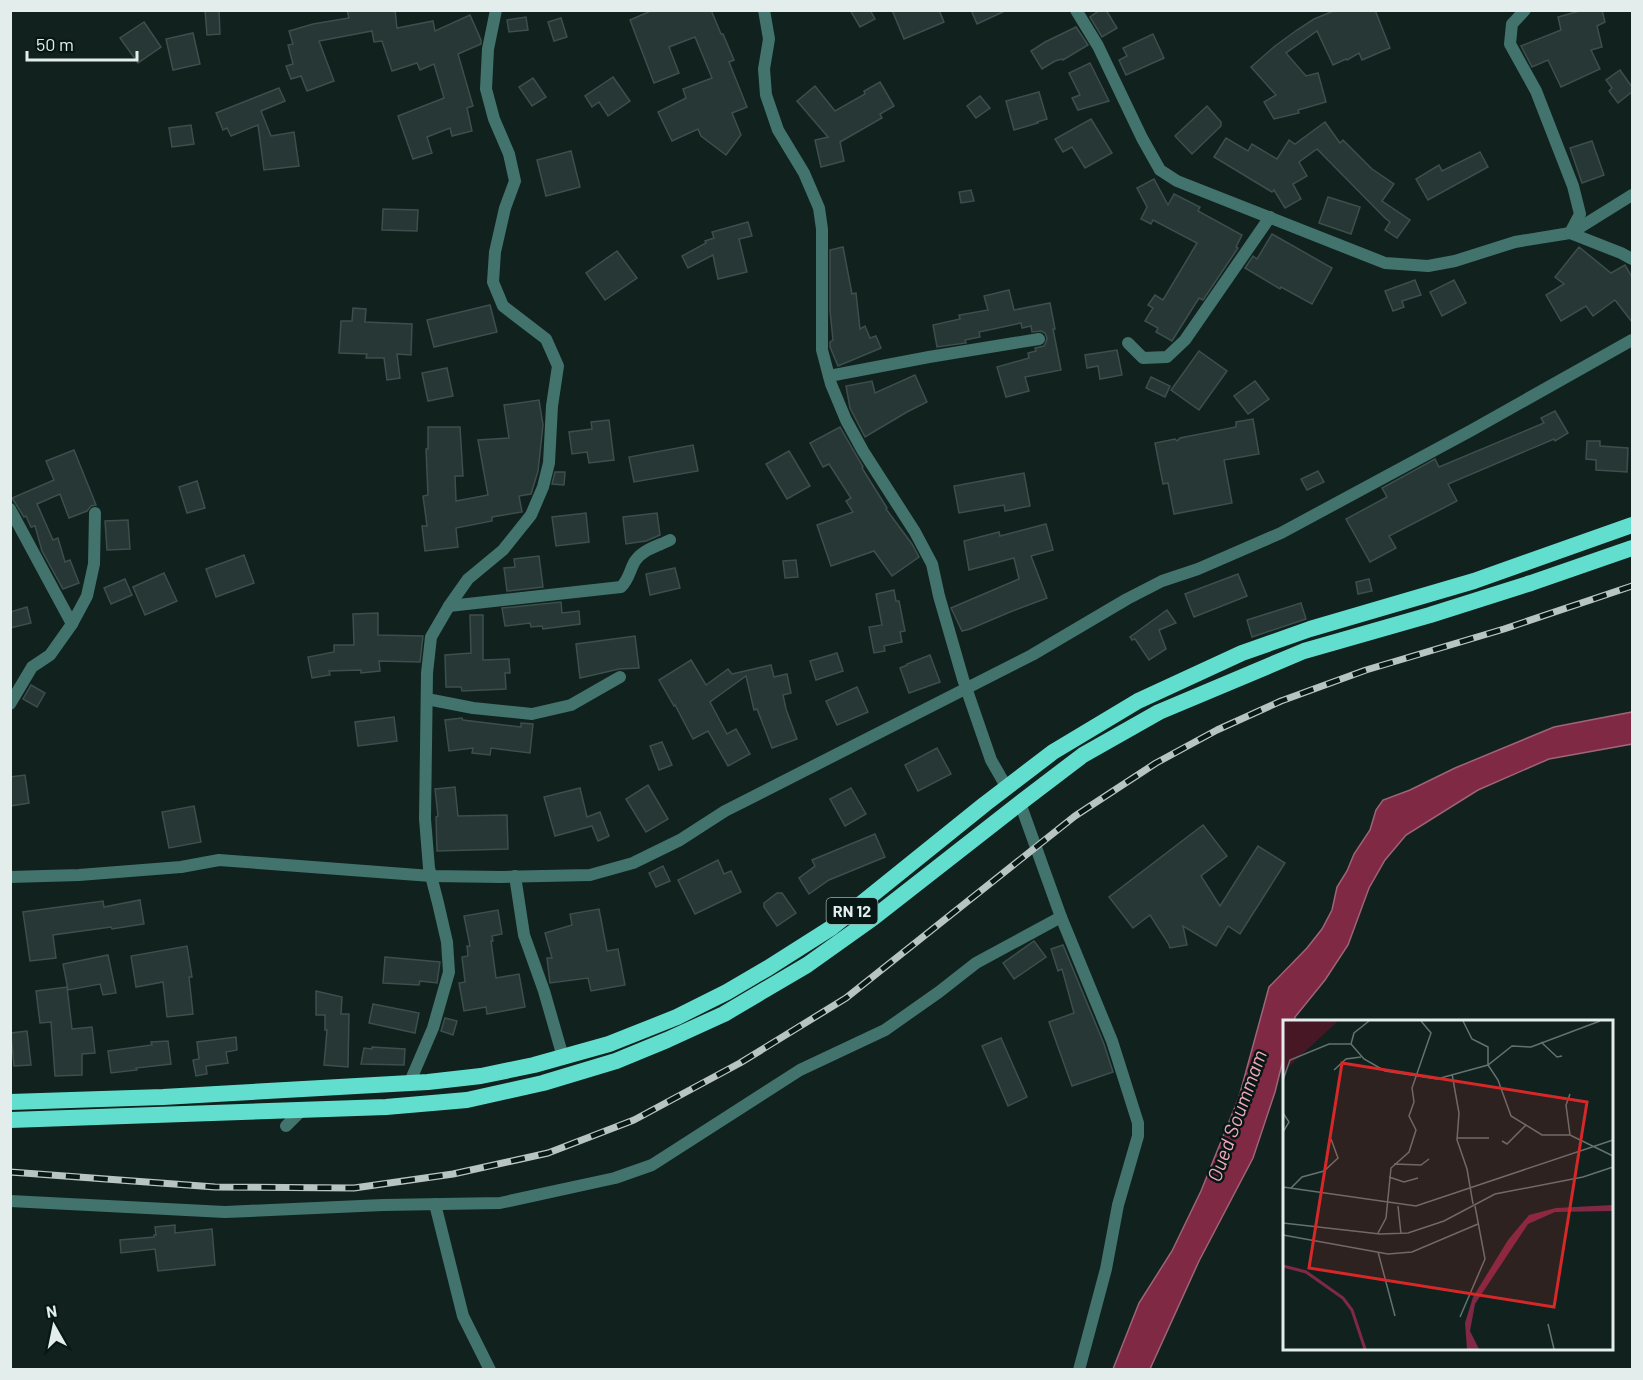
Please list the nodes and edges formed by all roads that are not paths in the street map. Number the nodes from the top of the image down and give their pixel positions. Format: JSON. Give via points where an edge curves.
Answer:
{"nodes":[{"id":1,"x":496,"y":10,"type":"edge"},
{"id":2,"x":764,"y":10,"type":"edge"},
{"id":3,"x":1076,"y":10,"type":"edge"},
{"id":4,"x":1525,"y":10,"type":"edge"},
{"id":5,"x":1632,"y":195,"type":"edge"},
{"id":6,"x":1270,"y":217,"type":"junction"},
{"id":7,"x":1570,"y":233,"type":"junction"},
{"id":8,"x":1632,"y":259,"type":"edge"},
{"id":9,"x":1039,"y":339,"type":"dead end"},
{"id":10,"x":1632,"y":340,"type":"edge"},
{"id":11,"x":1128,"y":343,"type":"dead end"},
{"id":12,"x":829,"y":376,"type":"junction"},
{"id":13,"x":10,"y":509,"type":"edge"},
{"id":14,"x":95,"y":513,"type":"dead end"},
{"id":15,"x":1632,"y":525,"type":"edge"},
{"id":16,"x":670,"y":540,"type":"dead end"},
{"id":17,"x":1632,"y":548,"type":"edge"},
{"id":18,"x":448,"y":606,"type":"junction"},
{"id":19,"x":72,"y":624,"type":"junction"},
{"id":20,"x":620,"y":677,"type":"dead end"},
{"id":21,"x":966,"y":688,"type":"junction"},
{"id":22,"x":427,"y":699,"type":"junction"},
{"id":23,"x":10,"y":704,"type":"edge"},
{"id":24,"x":1007,"y":788,"type":"junction"},
{"id":25,"x":1020,"y":802,"type":"junction"},
{"id":26,"x":431,"y":876,"type":"junction"},
{"id":27,"x":515,"y":876,"type":"junction"},
{"id":28,"x":10,"y":877,"type":"edge"},
{"id":29,"x":1061,"y":917,"type":"junction"},
{"id":30,"x":563,"y":1057,"type":"junction"},
{"id":31,"x":409,"y":1084,"type":"junction"},
{"id":32,"x":10,"y":1102,"type":"edge"},
{"id":33,"x":301,"y":1111,"type":"junction"},
{"id":34,"x":10,"y":1120,"type":"edge"},
{"id":35,"x":286,"y":1126,"type":"dead end"},
{"id":36,"x":10,"y":1201,"type":"edge"},
{"id":37,"x":435,"y":1204,"type":"junction"},
{"id":38,"x":490,"y":1370,"type":"edge"},
{"id":39,"x":1079,"y":1370,"type":"edge"}],
"edges":[{"from":1,"to":18,"type":"street","via":[[488,49],[486,89],[515,181],[495,252],[493,282],[503,306],[546,339],[558,366],[549,463],[531,515],[503,550],[468,579]]},
{"from":2,"to":12,"type":"street","via":[[769,39],[765,95],[778,130],[804,172],[819,208],[822,350]]},
{"from":3,"to":6,"type":"street","via":[[1160,170],[1177,181]]},
{"from":4,"to":7,"type":"street","via":[[1512,24],[1510,44],[1536,92],[1573,186],[1580,214]]},
{"from":5,"to":7,"type":"street"},
{"from":6,"to":7,"type":"street","via":[[1385,262],[1428,266]]},
{"from":6,"to":11,"type":"street","via":[[1185,340],[1167,357],[1143,358]]},
{"from":7,"to":8,"type":"street"},
{"from":9,"to":12,"type":"street"},
{"from":10,"to":21,"type":"street","via":[[1281,533],[1162,580]]},
{"from":12,"to":21,"type":"street","via":[[846,420],[932,564]]},
{"from":13,"to":19,"type":"street"},
{"from":14,"to":19,"type":"street","via":[[87,596]]},
{"from":15,"to":24,"type":"highway","number":"RN 12","via":[[1474,581],[1242,653],[1138,701],[1053,752]]},
{"from":16,"to":18,"type":"street","via":[[642,553],[621,587]]},
{"from":17,"to":25,"type":"highway","number":"RN 12","via":[[1430,615],[1304,651],[1235,678],[1159,712],[1083,755]]},
{"from":18,"to":22,"type":"street","via":[[431,637]]},
{"from":19,"to":23,"type":"street","via":[[50,655],[32,667]]},
{"from":20,"to":22,"type":"street","via":[[572,705],[532,714]]},
{"from":21,"to":24,"type":"street","via":[[991,760]]},
{"from":21,"to":27,"type":"street","via":[[725,811],[680,840],[633,863],[590,875]]},
{"from":22,"to":26,"type":"street","via":[[425,819]]},
{"from":24,"to":30,"type":"highway","number":"RN 12","via":[[831,928],[768,968],[677,1017]]},
{"from":25,"to":29,"type":"street"},
{"from":25,"to":33,"type":"highway","number":"RN 12","via":[[807,965],[724,1014],[667,1040],[616,1061],[543,1083],[467,1100]]},
{"from":26,"to":27,"type":"street"},
{"from":26,"to":28,"type":"street","via":[[219,860],[136,871]]},
{"from":26,"to":31,"type":"street","via":[[450,972],[433,1028]]},
{"from":27,"to":30,"type":"street","via":[[524,935]]},
{"from":29,"to":37,"type":"street","via":[[976,963],[885,1030],[800,1070],[652,1165],[615,1178],[500,1203]]},
{"from":29,"to":39,"type":"street","via":[[1112,1041],[1138,1123],[1138,1136]]},
{"from":30,"to":31,"type":"highway","number":"RN 12","via":[[481,1076]]},
{"from":31,"to":32,"type":"highway","number":"RN 12"},
{"from":33,"to":34,"type":"highway","number":"RN 12"},
{"from":33,"to":35,"type":"street"},
{"from":36,"to":37,"type":"street","via":[[225,1212]]},
{"from":37,"to":38,"type":"street","via":[[463,1316]]}]}
